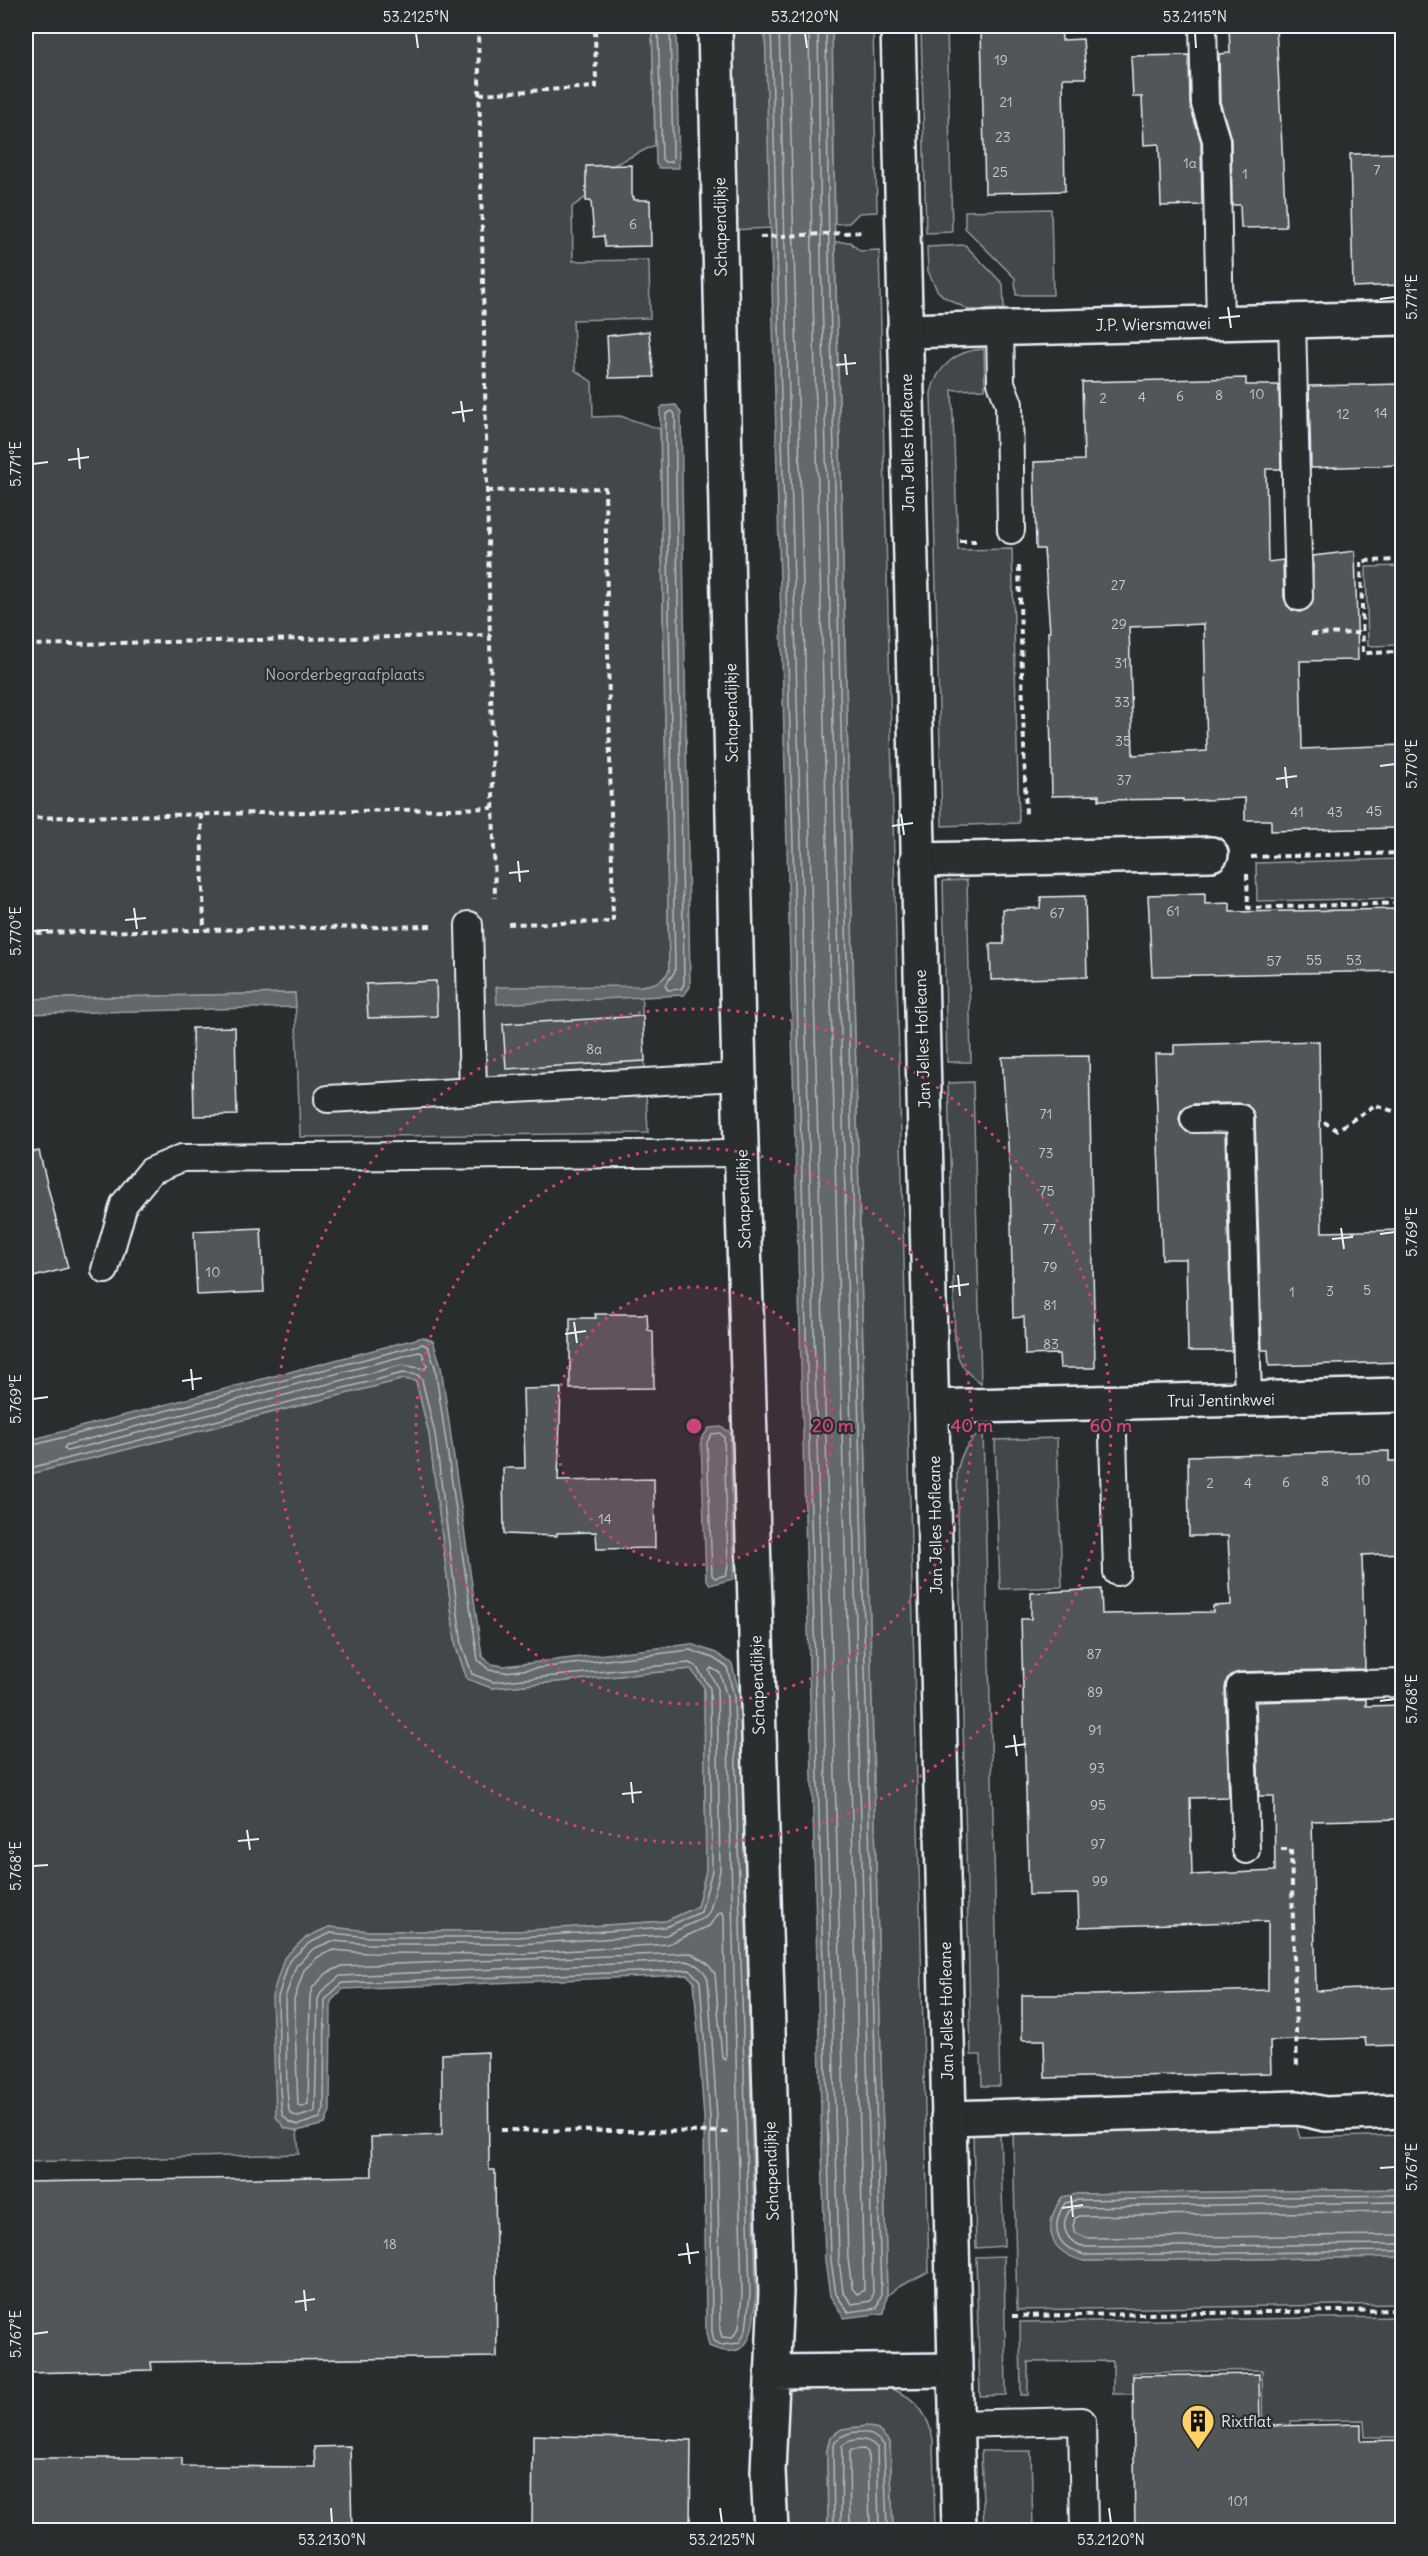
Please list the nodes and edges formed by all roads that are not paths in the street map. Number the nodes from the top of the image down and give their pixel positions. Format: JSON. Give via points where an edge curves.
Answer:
{"nodes":[{"id":1,"x":715,"y":26,"type":"edge"},
{"id":2,"x":898,"y":26,"type":"edge"},
{"id":3,"x":1203,"y":26,"type":"edge"},
{"id":4,"x":1402,"y":318,"type":"edge"},
{"id":5,"x":1292,"y":321,"type":"junction"},
{"id":6,"x":1220,"y":322,"type":"junction"},
{"id":7,"x":1000,"y":328,"type":"junction"},
{"id":8,"x":904,"y":331,"type":"junction"},
{"id":9,"x":1011,"y":530,"type":"road end"},
{"id":10,"x":1299,"y":597,"type":"dead end"},
{"id":11,"x":1211,"y":854,"type":"dead end"},
{"id":12,"x":917,"y":860,"type":"junction"},
{"id":13,"x":469,"y":925,"type":"road end"},
{"id":14,"x":739,"y":1077,"type":"junction"},
{"id":15,"x":473,"y":1091,"type":"junction"},
{"id":16,"x":328,"y":1099,"type":"dead end"},
{"id":17,"x":1194,"y":1119,"type":"dead end"},
{"id":18,"x":741,"y":1153,"type":"junction"},
{"id":19,"x":105,"y":1270,"type":"dead end"},
{"id":20,"x":1402,"y":1395,"type":"edge"},
{"id":21,"x":1248,"y":1399,"type":"junction"},
{"id":22,"x":1112,"y":1403,"type":"junction"},
{"id":23,"x":932,"y":1407,"type":"junction"},
{"id":24,"x":1117,"y":1572,"type":"dead end"},
{"id":25,"x":1402,"y":1683,"type":"edge"},
{"id":26,"x":1246,"y":1850,"type":"road end"},
{"id":27,"x":1402,"y":2111,"type":"edge"},
{"id":28,"x":948,"y":2118,"type":"junction"},
{"id":29,"x":954,"y":2370,"type":"junction"},
{"id":30,"x":772,"y":2372,"type":"junction"},
{"id":31,"x":956,"y":2424,"type":"junction"},
{"id":32,"x":771,"y":2530,"type":"edge"},
{"id":33,"x":959,"y":2530,"type":"edge"},
{"id":34,"x":1084,"y":2530,"type":"edge"}],
"edges":[{"from":1,"to":14,"type":"street","name":"Schapendijkje"},
{"from":2,"to":8,"type":"street","name":"Jan Jelles Hofleane"},
{"from":3,"to":6,"type":"lane","via":[[1205,104],[1216,140]]},
{"from":4,"to":5,"type":"street","name":"J.P. Wiersmawei"},
{"from":5,"to":6,"type":"street","name":"J.P. Wiersmawei"},
{"from":5,"to":10,"type":"lane"},
{"from":6,"to":7,"type":"street","name":"J.P. Wiersmawei"},
{"from":7,"to":8,"type":"street","name":"J.P. Wiersmawei"},
{"from":7,"to":9,"type":"lane","via":[[1001,382],[1009,404]]},
{"from":8,"to":12,"type":"street","name":"Jan Jelles Hofleane"},
{"from":11,"to":12,"type":"street"},
{"from":12,"to":23,"type":"street","name":"Jan Jelles Hofleane"},
{"from":13,"to":15,"type":"lane"},
{"from":14,"to":15,"type":"lane"},
{"from":14,"to":18,"type":"street","name":"Schapendijkje"},
{"from":15,"to":16,"type":"lane"},
{"from":17,"to":21,"type":"lane","via":[[1240,1118]]},
{"from":18,"to":19,"type":"lane","via":[[182,1158],[151,1171],[124,1204]]},
{"from":18,"to":30,"type":"street","name":"Schapendijkje","via":[[776,2292]]},
{"from":20,"to":21,"type":"street","name":"Trui Jentinkwei"},
{"from":21,"to":22,"type":"street","name":"Trui Jentinkwei"},
{"from":22,"to":23,"type":"street","name":"Trui Jentinkwei"},
{"from":22,"to":24,"type":"lane"},
{"from":23,"to":28,"type":"street","name":"Jan Jelles Hofleane"},
{"from":25,"to":26,"type":"lane","via":[[1240,1687]]},
{"from":27,"to":28,"type":"street","via":[[1325,2114],[1298,2108]]},
{"from":28,"to":29,"type":"street","name":"Jan Jelles Hofleane"},
{"from":29,"to":30,"type":"street"},
{"from":29,"to":31,"type":"street","name":"Jan Jelles Hofleane"},
{"from":30,"to":32,"type":"street","name":"Schapendijkje","via":[[768,2471]]},
{"from":31,"to":33,"type":"street","name":"Jan Jelles Hofleane"},
{"from":31,"to":34,"type":"lane","via":[[1082,2421]]}]}
